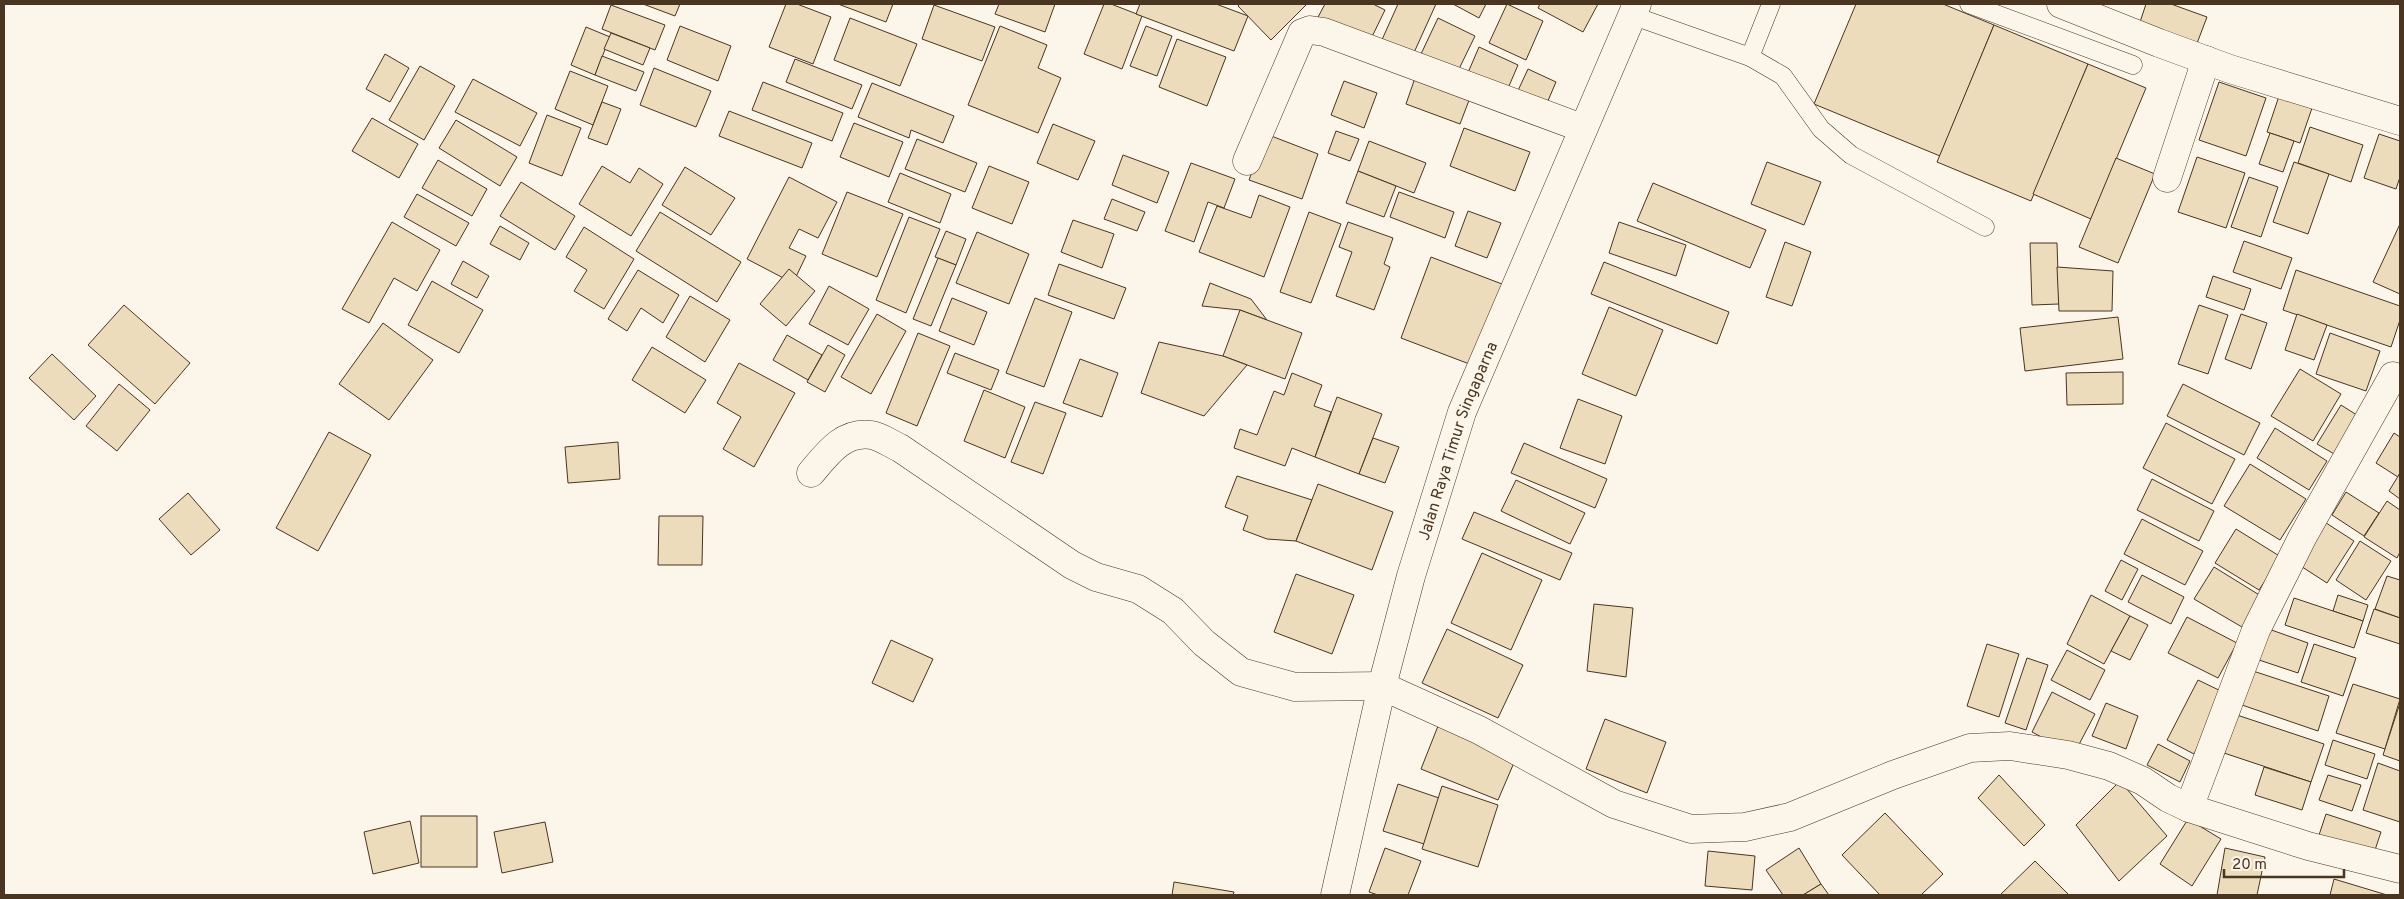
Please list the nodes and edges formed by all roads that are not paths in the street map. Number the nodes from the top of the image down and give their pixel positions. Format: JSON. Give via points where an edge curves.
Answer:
{"nodes":[{"id":1,"x":1771,"y":4,"type":"edge"},
{"id":2,"x":1969,"y":4,"type":"edge"},
{"id":3,"x":2061,"y":4,"type":"edge"},
{"id":4,"x":1634,"y":10,"type":"edge"},
{"id":5,"x":1750,"y":57,"type":"junction"},
{"id":6,"x":2206,"y":60,"type":"junction"},
{"id":7,"x":2133,"y":65,"type":"dead end"},
{"id":8,"x":2400,"y":121,"type":"edge"},
{"id":9,"x":1582,"y":128,"type":"junction"},
{"id":10,"x":1247,"y":161,"type":"dead end"},
{"id":11,"x":2167,"y":178,"type":"dead end"},
{"id":12,"x":1985,"y":227,"type":"dead end"},
{"id":13,"x":2393,"y":376,"type":"dead end"},
{"id":14,"x":811,"y":473,"type":"dead end"},
{"id":15,"x":1382,"y":686,"type":"junction"},
{"id":16,"x":2189,"y":808,"type":"junction"},
{"id":17,"x":2400,"y":870,"type":"edge"},
{"id":18,"x":1335,"y":895,"type":"edge"}],
"edges":[{"from":1,"to":5,"type":"lane"},
{"from":2,"to":7,"type":"lane"},
{"from":3,"to":6,"type":"street"},
{"from":4,"to":5,"type":"lane"},
{"from":4,"to":9,"type":"street","name":"Jalan Raya Timur Singaparna"},
{"from":5,"to":12,"type":"lane","via":[[1783,76],[1821,129],[1851,155]]},
{"from":6,"to":8,"type":"street"},
{"from":6,"to":11,"type":"street"},
{"from":9,"to":10,"type":"street","via":[[1324,32],[1310,30],[1302,33]]},
{"from":9,"to":15,"type":"street","name":"Jalan Raya Timur Singaparna","via":[[1462,412],[1411,576]]},
{"from":13,"to":16,"type":"street","via":[[2302,538],[2256,630]]},
{"from":14,"to":15,"type":"street","via":[[834,446],[854,435],[872,434],[900,448],[1072,564],[1096,577],[1138,589],[1173,611],[1204,643],[1241,672],[1295,687]]},
{"from":15,"to":16,"type":"street","via":[[1479,730],[1614,804],[1691,829],[1745,827],[1790,817],[1970,748],[2010,746],[2068,755],[2109,766],[2143,781]]},
{"from":15,"to":18,"type":"street","name":"Jalan Raya Timur Singaparna"},
{"from":16,"to":17,"type":"street","via":[[2308,846]]}]}
